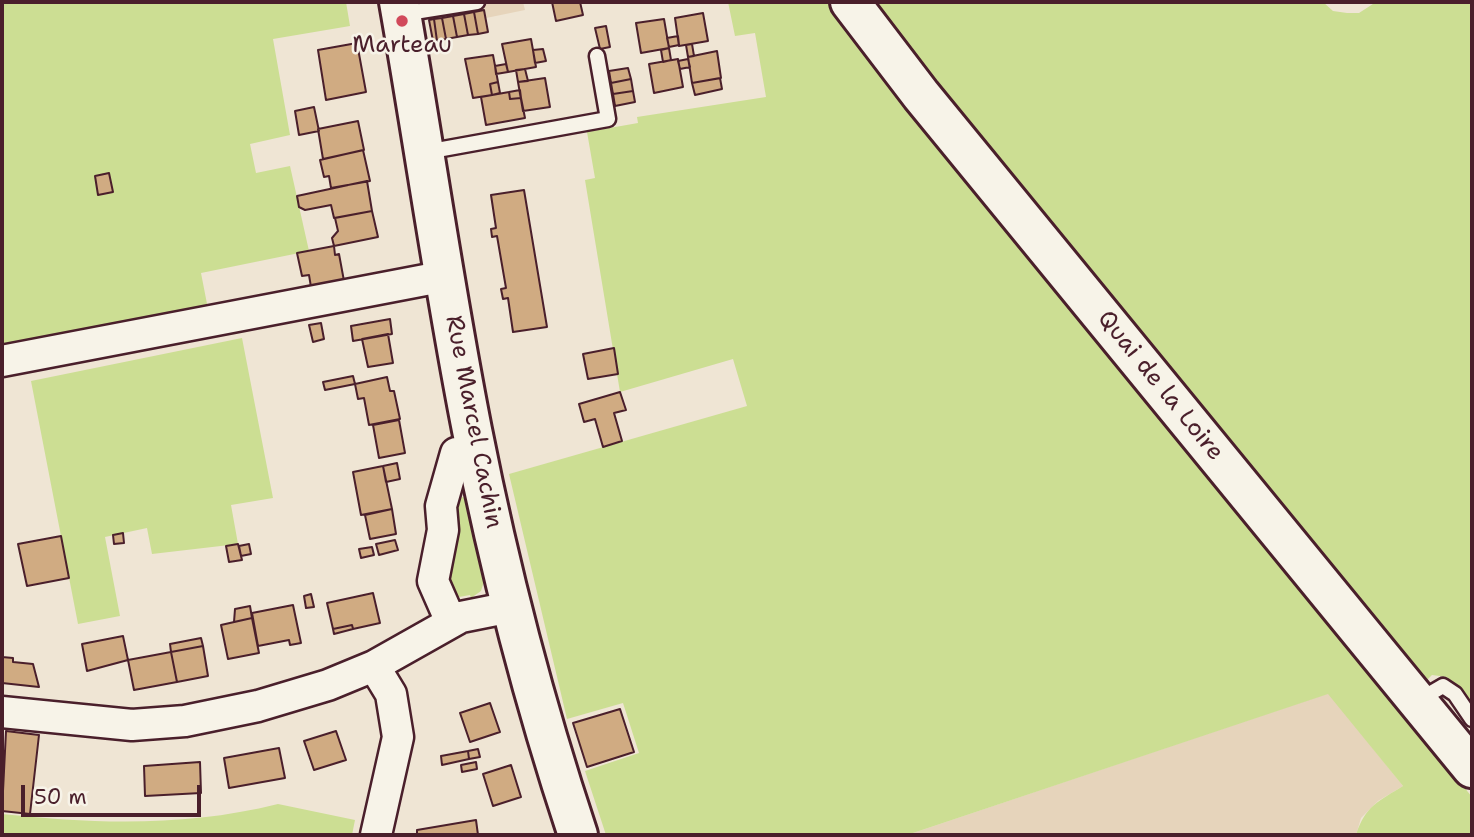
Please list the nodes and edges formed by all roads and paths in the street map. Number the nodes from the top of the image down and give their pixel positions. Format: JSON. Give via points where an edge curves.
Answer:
{"nodes":[{"id":1,"x":477,"y":2,"type":"edge"},
{"id":2,"x":850,"y":2,"type":"edge"},
{"id":3,"x":400,"y":8,"type":"edge"},
{"id":4,"x":597,"y":56,"type":"dead end"},
{"id":5,"x":425,"y":152,"type":"junction"},
{"id":6,"x":446,"y":276,"type":"junction"},
{"id":7,"x":2,"y":361,"type":"edge"},
{"id":8,"x":456,"y":453,"type":"dead end"},
{"id":9,"x":511,"y":607,"type":"junction"},
{"id":10,"x":451,"y":622,"type":"junction"},
{"id":11,"x":374,"y":666,"type":"junction"},
{"id":12,"x":1418,"y":701,"type":"junction"},
{"id":13,"x":2,"y":712,"type":"edge"},
{"id":14,"x":1472,"y":719,"type":"edge"},
{"id":15,"x":1472,"y":768,"type":"edge"},
{"id":16,"x":376,"y":835,"type":"edge"},
{"id":17,"x":578,"y":835,"type":"edge"}],
"edges":[{"from":1,"to":3,"type":"lane"},
{"from":2,"to":12,"type":"main road","name":"Quai de la Loire","via":[[938,116]]},
{"from":3,"to":5,"type":"main road","name":"Rue Marcel Cachin"},
{"from":4,"to":5,"type":"lane","via":[[608,119]]},
{"from":5,"to":6,"type":"main road","name":"Rue Marcel Cachin"},
{"from":6,"to":7,"type":"street"},
{"from":6,"to":9,"type":"main road","name":"Rue Marcel Cachin","via":[[471,428]]},
{"from":8,"to":10,"type":"street","via":[[441,506],[443,530],[433,581]]},
{"from":9,"to":10,"type":"street"},
{"from":9,"to":17,"type":"main road","name":"Rue Marcel Cachin"},
{"from":10,"to":11,"type":"street"},
{"from":11,"to":13,"type":"street","via":[[258,706],[185,720],[132,725]]},
{"from":11,"to":16,"type":"street","via":[[391,694],[398,737]]},
{"from":12,"to":14,"type":"lane","via":[[1443,686],[1455,694]]},
{"from":12,"to":15,"type":"main road","name":"Quai de la Loire"}]}
